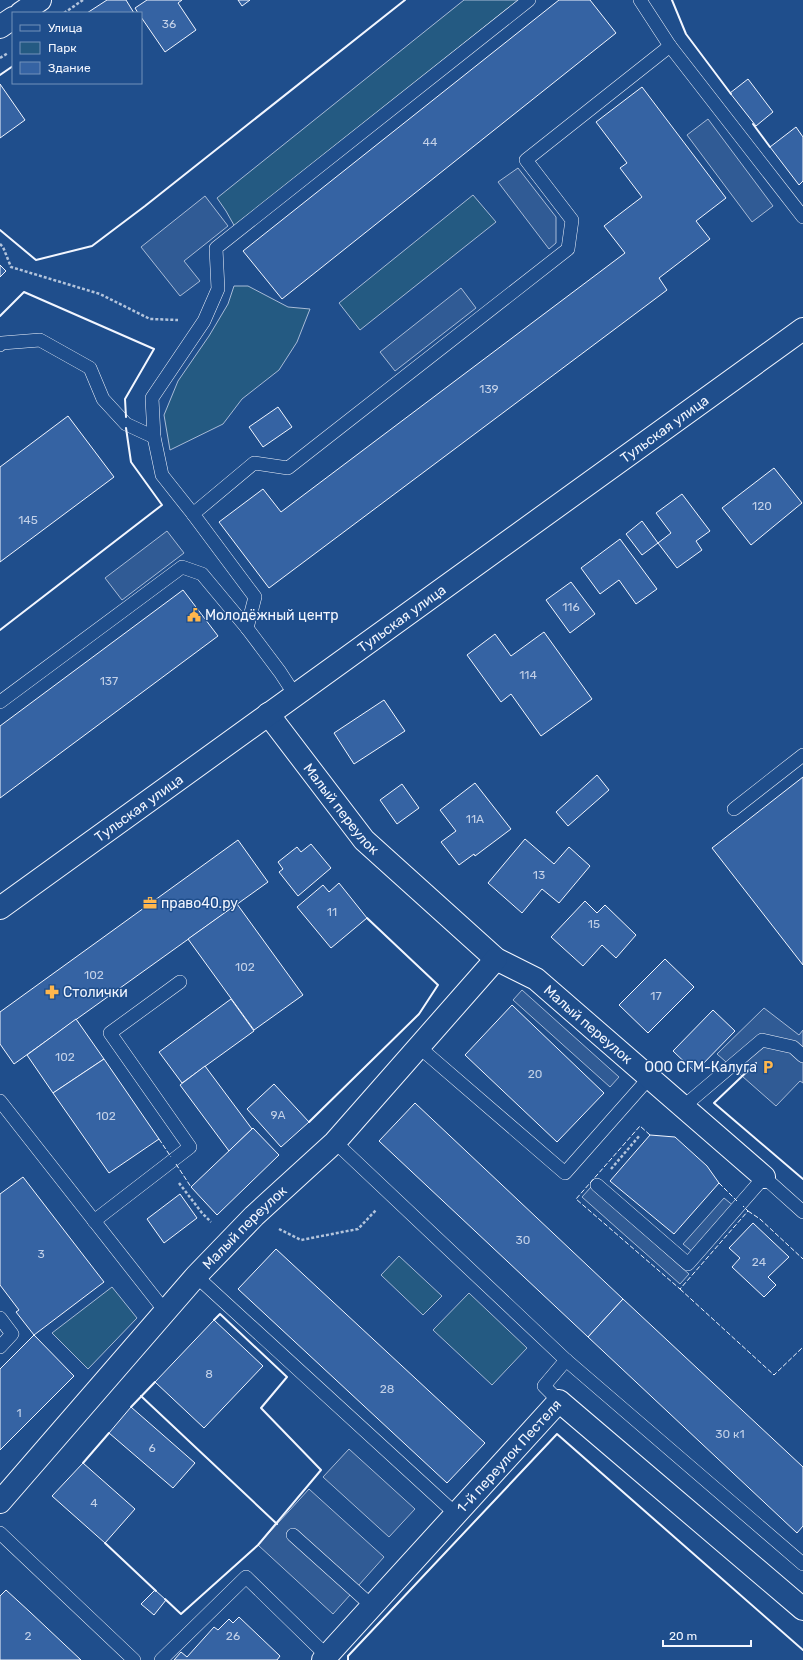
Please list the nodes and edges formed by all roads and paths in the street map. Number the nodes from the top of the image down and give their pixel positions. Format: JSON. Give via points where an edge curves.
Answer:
{"nodes":[{"id":1,"x":40,"y":0,"type":"edge"},
{"id":2,"x":83,"y":0,"type":"edge"},
{"id":3,"x":529,"y":0,"type":"edge"},
{"id":4,"x":640,"y":0,"type":"edge"},
{"id":5,"x":22,"y":12,"type":"edge"},
{"id":6,"x":65,"y":12,"type":"edge"},
{"id":7,"x":12,"y":19,"type":"edge"},
{"id":8,"x":0,"y":27,"type":"edge"},
{"id":9,"x":670,"y":46,"type":"junction"},
{"id":10,"x":803,"y":218,"type":"edge"},
{"id":11,"x":0,"y":244,"type":"edge"},
{"id":12,"x":204,"y":322,"type":"junction"},
{"id":13,"x":803,"y":329,"type":"edge"},
{"id":14,"x":0,"y":345,"type":"edge"},
{"id":15,"x":154,"y":438,"type":"junction"},
{"id":16,"x":193,"y":514,"type":"junction"},
{"id":17,"x":247,"y":628,"type":"junction"},
{"id":18,"x":295,"y":695,"type":"junction"},
{"id":19,"x":0,"y":702,"type":"edge"},
{"id":20,"x":268,"y":714,"type":"junction"},
{"id":21,"x":803,"y":755,"type":"edge"},
{"id":22,"x":734,"y":808,"type":"dead end"},
{"id":23,"x":0,"y":908,"type":"edge"},
{"id":24,"x":496,"y":959,"type":"junction"},
{"id":25,"x":180,"y":982,"type":"dead end"},
{"id":26,"x":419,"y":1047,"type":"junction"},
{"id":27,"x":803,"y":1056,"type":"edge"},
{"id":28,"x":649,"y":1078,"type":"junction"},
{"id":29,"x":0,"y":1101,"type":"edge"},
{"id":30,"x":682,"y":1107,"type":"junction"},
{"id":31,"x":640,"y":1135,"type":"dead end"},
{"id":32,"x":335,"y":1142,"type":"junction"},
{"id":33,"x":166,"y":1166,"type":"junction"},
{"id":34,"x":372,"y":1176,"type":"junction"},
{"id":35,"x":764,"y":1177,"type":"junction"},
{"id":36,"x":597,"y":1185,"type":"joint"},
{"id":37,"x":803,"y":1212,"type":"edge"},
{"id":38,"x":254,"y":1216,"type":"junction"},
{"id":39,"x":94,"y":1221,"type":"junction"},
{"id":40,"x":230,"y":1241,"type":"junction"},
{"id":41,"x":196,"y":1276,"type":"junction"},
{"id":42,"x":166,"y":1311,"type":"junction"},
{"id":43,"x":0,"y":1318,"type":"edge"},
{"id":44,"x":0,"y":1347,"type":"edge"},
{"id":45,"x":566,"y":1360,"type":"junction"},
{"id":46,"x":559,"y":1401,"type":"junction"},
{"id":47,"x":0,"y":1502,"type":"edge"},
{"id":48,"x":457,"y":1515,"type":"junction"},
{"id":49,"x":0,"y":1533,"type":"edge"},
{"id":50,"x":293,"y":1535,"type":"dead end"},
{"id":51,"x":803,"y":1564,"type":"edge"},
{"id":52,"x":800,"y":1600,"type":"edge"},
{"id":53,"x":372,"y":1606,"type":"junction"},
{"id":54,"x":325,"y":1658,"type":"edge"},
{"id":55,"x":134,"y":1660,"type":"edge"},
{"id":56,"x":160,"y":1660,"type":"edge"}],
"edges":[{"from":1,"to":5,"type":"street"},
{"from":2,"to":6,"type":"path"},
{"from":3,"to":12,"type":"lane","via":[[216,248],[218,289]]},
{"from":4,"to":9,"type":"lane"},
{"from":7,"to":8,"type":"street"},
{"from":9,"to":10,"type":"lane"},
{"from":9,"to":16,"type":"lane","via":[[526,160],[572,220],[568,249],[288,468],[254,463]]},
{"from":11,"to":12,"type":"path","via":[[11,267],[100,294],[150,319]]},
{"from":12,"to":15,"type":"lane","via":[[152,398]]},
{"from":13,"to":18,"type":"street","name":"Тульская улица"},
{"from":14,"to":15,"type":"lane","via":[[40,340],[90,368],[103,399],[126,424]]},
{"from":15,"to":16,"type":"lane","via":[[162,475]]},
{"from":16,"to":17,"type":"lane","via":[[255,597]]},
{"from":17,"to":18,"type":"lane"},
{"from":17,"to":19,"type":"lane","via":[[202,574],[182,567]]},
{"from":18,"to":20,"type":"street","name":"Тульская улица"},
{"from":20,"to":23,"type":"street","name":"Тульская улица"},
{"from":20,"to":24,"type":"street","name":"Малый переулок","via":[[364,840]]},
{"from":21,"to":22,"type":"lane"},
{"from":24,"to":26,"type":"street","name":"Малый переулок"},
{"from":24,"to":28,"type":"street","name":"Малый переулок","via":[[536,979]]},
{"from":25,"to":33,"type":"lane","via":[[110,1033],[190,1147]]},
{"from":26,"to":28,"type":"lane","via":[[565,1173]]},
{"from":26,"to":32,"type":"street","name":"Малый переулок"},
{"from":27,"to":30,"type":"lane","via":[[793,1047],[762,1040]]},
{"from":28,"to":30,"type":"street","name":"Малый переулок"},
{"from":29,"to":39,"type":"lane"},
{"from":30,"to":35,"type":"street","name":"Малый переулок"},
{"from":31,"to":36,"type":"path"},
{"from":32,"to":34,"type":"lane"},
{"from":32,"to":38,"type":"street","name":"Малый переулок"},
{"from":33,"to":39,"type":"lane"},
{"from":33,"to":40,"type":"path","via":[[202,1213]]},
{"from":34,"to":38,"type":"path","via":[[377,1208],[358,1228],[301,1240]]},
{"from":34,"to":45,"type":"lane"},
{"from":35,"to":36,"type":"lane","via":[[688,1264]]},
{"from":35,"to":37,"type":"lane"},
{"from":38,"to":40,"type":"street","name":"Малый переулок"},
{"from":39,"to":42,"type":"lane"},
{"from":40,"to":41,"type":"street","name":"Малый переулок"},
{"from":41,"to":42,"type":"street","name":"Малый переулок"},
{"from":41,"to":48,"type":"lane"},
{"from":42,"to":47,"type":"street","name":"Малый переулок"},
{"from":43,"to":44,"type":"lane","via":[[12,1334]]},
{"from":45,"to":46,"type":"lane","via":[[544,1386]]},
{"from":45,"to":51,"type":"lane"},
{"from":46,"to":48,"type":"street","name":"1-й переулок Пестеля"},
{"from":46,"to":52,"type":"street","name":"1-й переулок Пестеля"},
{"from":48,"to":53,"type":"street","name":"1-й переулок Пестеля"},
{"from":49,"to":55,"type":"lane"},
{"from":50,"to":53,"type":"lane"},
{"from":53,"to":54,"type":"street","name":"1-й переулок Пестеля"},
{"from":54,"to":56,"type":"lane","via":[[246,1577]]}]}
